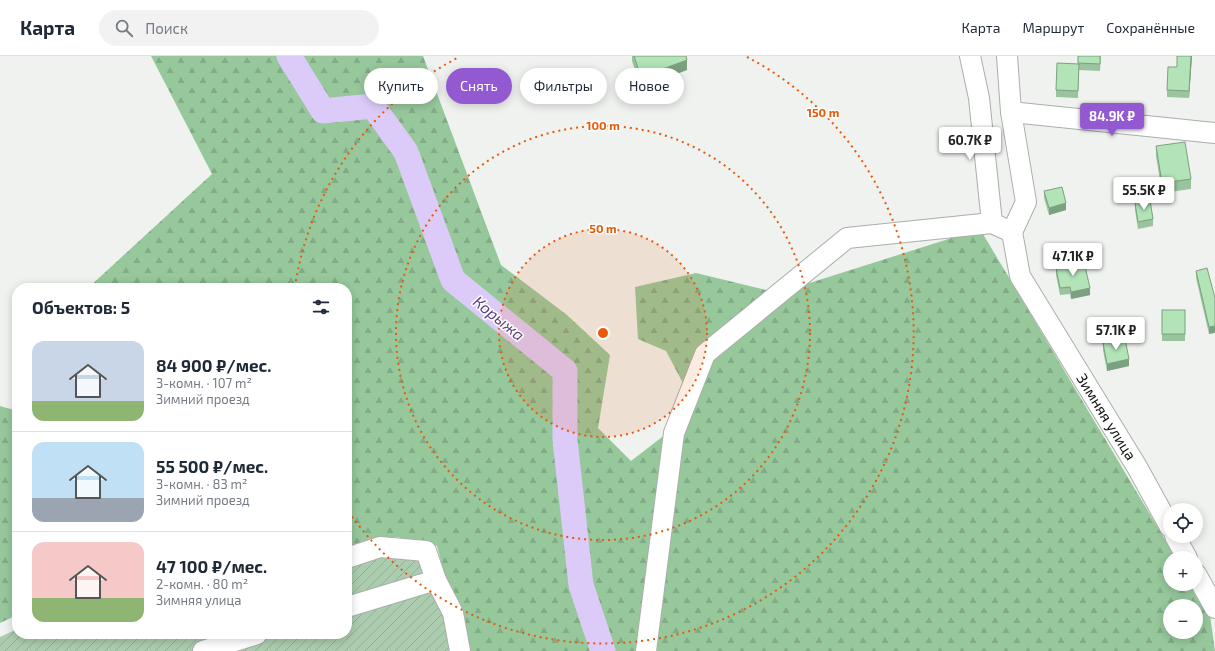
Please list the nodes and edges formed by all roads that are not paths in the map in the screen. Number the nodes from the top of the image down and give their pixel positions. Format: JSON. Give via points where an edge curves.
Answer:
{"nodes":[{"id":1,"x":970,"y":56,"type":"edge"},
{"id":2,"x":1007,"y":56,"type":"edge"},
{"id":3,"x":1011,"y":112,"type":"junction"},
{"id":4,"x":1215,"y":133,"type":"edge"},
{"id":5,"x":992,"y":224,"type":"junction"},
{"id":6,"x":1012,"y":232,"type":"junction"},
{"id":7,"x":1163,"y":514,"type":"edge"},
{"id":8,"x":352,"y":556,"type":"edge"},
{"id":9,"x":436,"y":580,"type":"junction"},
{"id":10,"x":1203,"y":587,"type":"edge"},
{"id":11,"x":352,"y":605,"type":"edge"},
{"id":12,"x":1215,"y":608,"type":"edge"},
{"id":13,"x":241,"y":639,"type":"edge"},
{"id":14,"x":203,"y":651,"type":"edge"},
{"id":15,"x":460,"y":651,"type":"edge"},
{"id":16,"x":646,"y":651,"type":"edge"}],
"edges":[{"from":1,"to":5,"type":"street","via":[[979,98]]},
{"from":2,"to":3,"type":"street"},
{"from":3,"to":4,"type":"street"},
{"from":3,"to":6,"type":"street","via":[[1026,202]]},
{"from":5,"to":6,"type":"street"},
{"from":5,"to":16,"type":"street","via":[[847,238],[705,354],[674,434]]},
{"from":6,"to":7,"type":"street","name":"Зимняя улица","via":[[1020,276],[1137,467]]},
{"from":8,"to":9,"type":"street","via":[[380,547],[426,551]]},
{"from":9,"to":11,"type":"street"},
{"from":9,"to":15,"type":"street","via":[[453,614]]},
{"from":10,"to":12,"type":"street"},
{"from":13,"to":14,"type":"street"}]}
